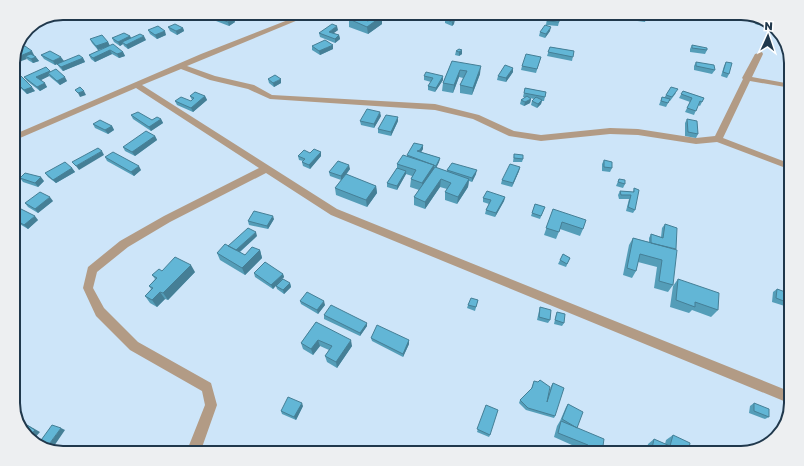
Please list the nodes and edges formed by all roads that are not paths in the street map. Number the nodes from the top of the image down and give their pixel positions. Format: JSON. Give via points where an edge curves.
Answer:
{"nodes":[{"id":1,"x":295,"y":20,"type":"edge"},
{"id":2,"x":759,"y":54,"type":"dead end"},
{"id":3,"x":181,"y":66,"type":"junction"},
{"id":4,"x":746,"y":78,"type":"junction"},
{"id":5,"x":136,"y":85,"type":"junction"},
{"id":6,"x":784,"y":85,"type":"edge"},
{"id":7,"x":20,"y":135,"type":"edge"},
{"id":8,"x":718,"y":139,"type":"junction"},
{"id":9,"x":784,"y":164,"type":"edge"},
{"id":10,"x":266,"y":169,"type":"junction"},
{"id":11,"x":784,"y":395,"type":"edge"},
{"id":12,"x":196,"y":446,"type":"edge"}],
"edges":[{"from":1,"to":3,"type":"street"},
{"from":2,"to":4,"type":"street"},
{"from":3,"to":5,"type":"street"},
{"from":3,"to":8,"type":"street","via":[[213,78],[251,87],[270,97],[435,107],[476,117],[512,134],[542,138],[610,131],[638,132],[696,141]]},
{"from":4,"to":6,"type":"street"},
{"from":4,"to":8,"type":"street"},
{"from":5,"to":7,"type":"street"},
{"from":5,"to":10,"type":"street"},
{"from":8,"to":9,"type":"street"},
{"from":10,"to":11,"type":"street","via":[[334,212]]},
{"from":10,"to":12,"type":"street","via":[[130,240],[92,270],[88,288],[100,312],[134,346],[207,387],[210,406]]}]}
